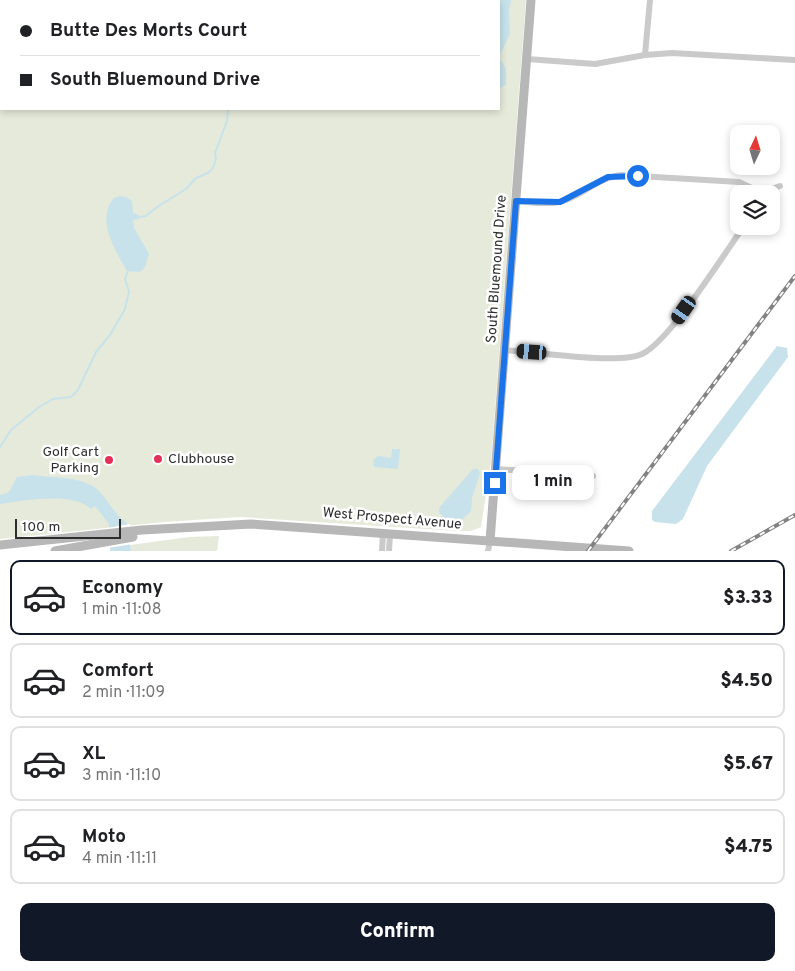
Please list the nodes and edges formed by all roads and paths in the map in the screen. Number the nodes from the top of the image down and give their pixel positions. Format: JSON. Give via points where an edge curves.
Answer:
{"nodes":[{"id":1,"x":532,"y":0,"type":"edge"},
{"id":2,"x":650,"y":0,"type":"edge"},
{"id":3,"x":645,"y":55,"type":"junction"},
{"id":4,"x":527,"y":59,"type":"junction"},
{"id":5,"x":795,"y":60,"type":"edge"},
{"id":6,"x":745,"y":185,"type":"edge"},
{"id":7,"x":516,"y":201,"type":"junction"},
{"id":8,"x":738,"y":235,"type":"edge"},
{"id":9,"x":505,"y":350,"type":"junction"},
{"id":10,"x":496,"y":469,"type":"junction"},
{"id":11,"x":594,"y":476,"type":"dead end"},
{"id":12,"x":387,"y":534,"type":"junction"},
{"id":13,"x":106,"y":538,"type":"junction"},
{"id":14,"x":490,"y":541,"type":"junction"},
{"id":15,"x":0,"y":545,"type":"edge"},
{"id":16,"x":55,"y":551,"type":"edge"},
{"id":17,"x":382,"y":551,"type":"edge"},
{"id":18,"x":389,"y":551,"type":"edge"},
{"id":19,"x":488,"y":551,"type":"edge"},
{"id":20,"x":629,"y":551,"type":"edge"}],
"edges":[{"from":1,"to":4,"type":"main road","name":"South Bluemound Drive"},
{"from":2,"to":3,"type":"street"},
{"from":3,"to":4,"type":"street","via":[[595,64]]},
{"from":3,"to":5,"type":"street","via":[[672,53]]},
{"from":4,"to":7,"type":"main road","name":"South Bluemound Drive"},
{"from":6,"to":7,"type":"street","via":[[622,175],[595,182],[560,202]]},
{"from":7,"to":9,"type":"main road","name":"South Bluemound Drive"},
{"from":8,"to":9,"type":"street","via":[[674,324],[643,354],[621,359]]},
{"from":9,"to":10,"type":"main road","name":"South Bluemound Drive"},
{"from":10,"to":11,"type":"street"},
{"from":10,"to":14,"type":"main road","name":"South Bluemound Drive"},
{"from":12,"to":13,"type":"main road","name":"West Prospect Avenue","via":[[251,524],[200,526]]},
{"from":12,"to":14,"type":"main road","name":"West Prospect Avenue"},
{"from":12,"to":17,"type":"street"},
{"from":12,"to":18,"type":"street"},
{"from":13,"to":15,"type":"main road","name":"West Prospect Avenue"},
{"from":13,"to":16,"type":"main road","name":"West Prospect Avenue"},
{"from":14,"to":19,"type":"street"},
{"from":14,"to":20,"type":"main road","name":"West Prospect Avenue"}]}
